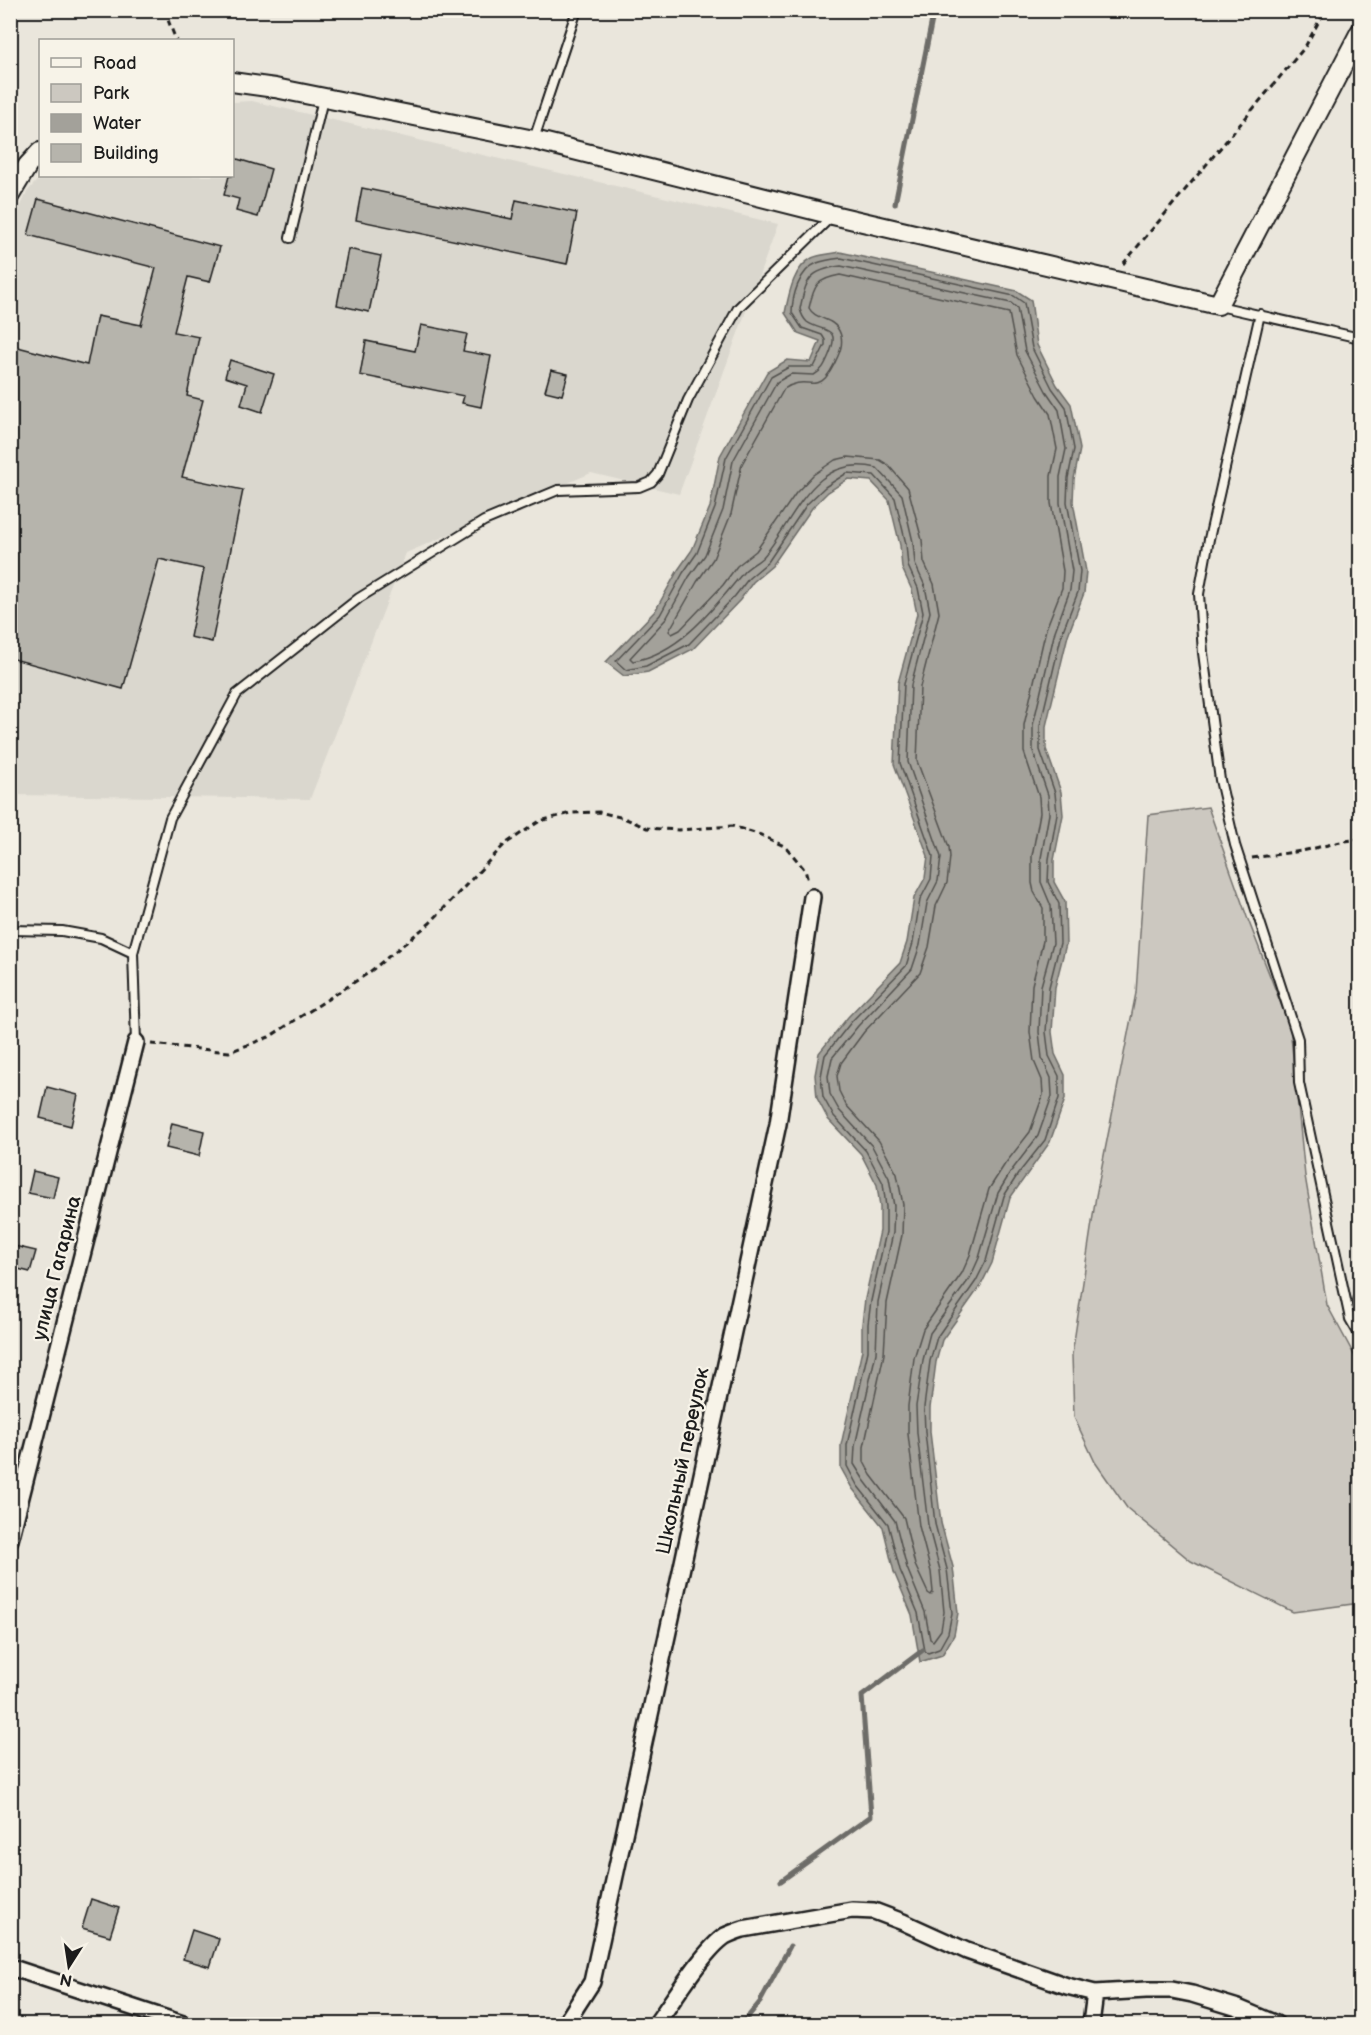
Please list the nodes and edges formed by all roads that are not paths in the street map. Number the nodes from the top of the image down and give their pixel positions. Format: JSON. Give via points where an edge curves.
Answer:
{"nodes":[{"id":1,"x":577,"y":10,"type":"edge"},
{"id":2,"x":1360,"y":32,"type":"edge"},
{"id":3,"x":234,"y":82,"type":"edge"},
{"id":4,"x":322,"y":99,"type":"junction"},
{"id":5,"x":534,"y":140,"type":"junction"},
{"id":6,"x":39,"y":153,"type":"edge"},
{"id":7,"x":10,"y":195,"type":"edge"},
{"id":8,"x":833,"y":215,"type":"junction"},
{"id":9,"x":290,"y":238,"type":"dead end"},
{"id":10,"x":1218,"y":305,"type":"junction"},
{"id":11,"x":1260,"y":314,"type":"junction"},
{"id":12,"x":1360,"y":338,"type":"edge"},
{"id":13,"x":812,"y":897,"type":"road end"},
{"id":14,"x":10,"y":930,"type":"edge"},
{"id":15,"x":133,"y":953,"type":"junction"},
{"id":16,"x":136,"y":1042,"type":"joint"},
{"id":17,"x":1360,"y":1336,"type":"edge"},
{"id":18,"x":10,"y":1540,"type":"edge"},
{"id":19,"x":10,"y":1966,"type":"edge"},
{"id":20,"x":1095,"y":1993,"type":"junction"},
{"id":21,"x":183,"y":2025,"type":"edge"},
{"id":22,"x":565,"y":2025,"type":"edge"},
{"id":23,"x":656,"y":2025,"type":"edge"},
{"id":24,"x":1091,"y":2025,"type":"edge"},
{"id":25,"x":1276,"y":2025,"type":"edge"}],
"edges":[{"from":1,"to":5,"type":"lane"},
{"from":2,"to":10,"type":"street"},
{"from":3,"to":4,"type":"street"},
{"from":4,"to":5,"type":"street"},
{"from":4,"to":9,"type":"lane"},
{"from":5,"to":8,"type":"street"},
{"from":6,"to":7,"type":"street"},
{"from":8,"to":10,"type":"street"},
{"from":8,"to":15,"type":"lane","via":[[738,308],[688,400],[658,474],[651,482],[639,487],[558,490],[484,521],[359,598],[237,694],[170,818]]},
{"from":10,"to":11,"type":"lane"},
{"from":11,"to":12,"type":"lane"},
{"from":11,"to":17,"type":"lane","via":[[1199,594],[1203,653],[1220,780],[1239,856],[1298,1039],[1299,1083],[1350,1319]]},
{"from":13,"to":22,"type":"street","name":"Школьный переулок","via":[[778,1124],[592,1982]]},
{"from":14,"to":15,"type":"lane","via":[[62,931],[101,938]]},
{"from":15,"to":16,"type":"lane"},
{"from":16,"to":18,"type":"street","name":"улица Гагарина"},
{"from":19,"to":21,"type":"street"},
{"from":20,"to":23,"type":"street","via":[[996,1962],[874,1911],[852,1910],[726,1935]]},
{"from":20,"to":24,"type":"street"},
{"from":20,"to":25,"type":"street","via":[[1172,1990],[1215,2000]]}]}
